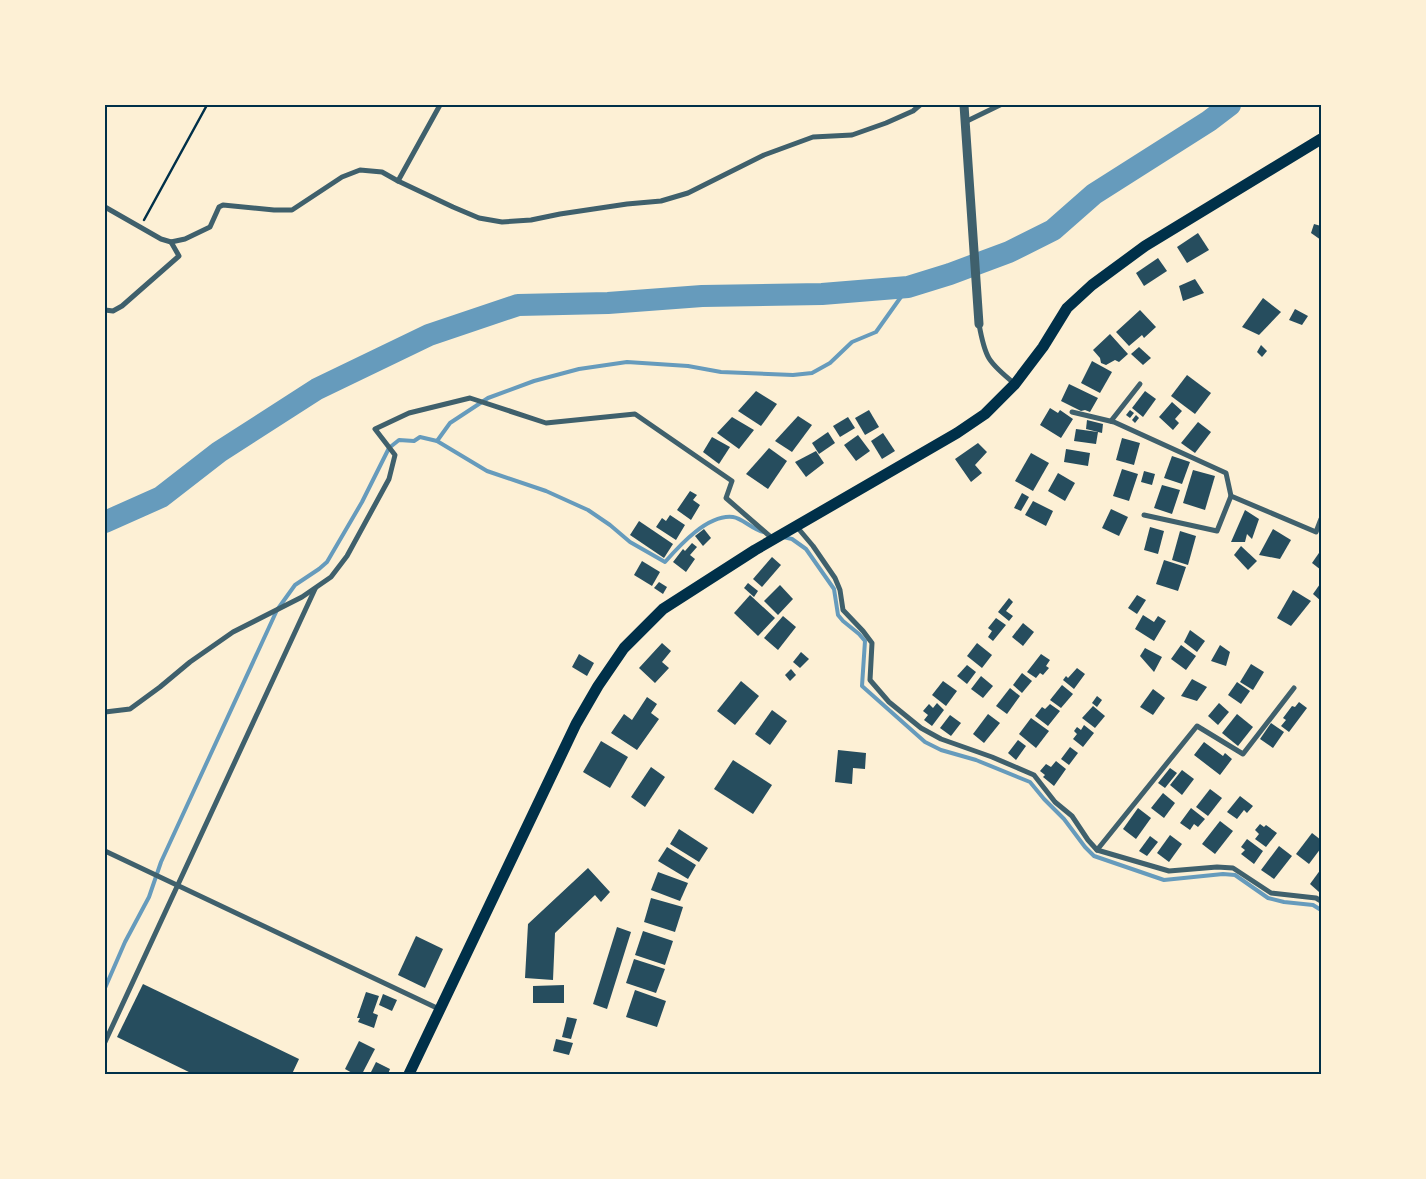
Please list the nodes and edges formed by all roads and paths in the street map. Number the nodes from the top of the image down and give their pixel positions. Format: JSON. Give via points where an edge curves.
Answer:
{"nodes":[{"id":1,"x":207,"y":105,"type":"edge"},
{"id":2,"x":440,"y":105,"type":"edge"},
{"id":3,"x":920,"y":105,"type":"edge"},
{"id":4,"x":964,"y":105,"type":"edge"},
{"id":5,"x":1000,"y":105,"type":"edge"},
{"id":6,"x":964,"y":122,"type":"junction"},
{"id":7,"x":1321,"y":139,"type":"edge"},
{"id":8,"x":398,"y":181,"type":"junction"},
{"id":9,"x":105,"y":207,"type":"edge"},
{"id":10,"x":140,"y":228,"type":"junction"},
{"id":11,"x":172,"y":242,"type":"junction"},
{"id":12,"x":105,"y":310,"type":"edge"},
{"id":13,"x":979,"y":324,"type":"joint"},
{"id":14,"x":1015,"y":384,"type":"junction"},
{"id":15,"x":1140,"y":384,"type":"dead end"},
{"id":16,"x":1072,"y":412,"type":"dead end"},
{"id":17,"x":1111,"y":421,"type":"junction"},
{"id":18,"x":1231,"y":496,"type":"junction"},
{"id":19,"x":1144,"y":515,"type":"dead end"},
{"id":20,"x":1321,"y":519,"type":"edge"},
{"id":21,"x":796,"y":527,"type":"junction"},
{"id":22,"x":774,"y":539,"type":"junction"},
{"id":23,"x":315,"y":588,"type":"junction"},
{"id":24,"x":1294,"y":688,"type":"dead end"},
{"id":25,"x":105,"y":712,"type":"edge"},
{"id":26,"x":1097,"y":850,"type":"junction"},
{"id":27,"x":105,"y":851,"type":"edge"},
{"id":28,"x":177,"y":886,"type":"junction"},
{"id":29,"x":1321,"y":902,"type":"edge"},
{"id":30,"x":440,"y":1010,"type":"junction"},
{"id":31,"x":105,"y":1042,"type":"edge"},
{"id":32,"x":410,"y":1074,"type":"edge"}],
"edges":[{"from":1,"to":10,"type":"path"},
{"from":2,"to":8,"type":"street"},
{"from":3,"to":8,"type":"street","via":[[886,123],[852,135],[813,137],[764,155],[688,193],[661,201],[531,220],[502,222],[479,218]]},
{"from":4,"to":6,"type":"street"},
{"from":5,"to":6,"type":"street"},
{"from":6,"to":13,"type":"street"},
{"from":7,"to":14,"type":"main road","via":[[1145,246],[1092,285],[1067,308],[1043,348]]},
{"from":8,"to":11,"type":"street","via":[[382,172],[360,170],[342,177],[292,210],[223,205],[210,227]]},
{"from":9,"to":10,"type":"street"},
{"from":10,"to":11,"type":"street"},
{"from":11,"to":12,"type":"street","via":[[179,256],[122,306],[113,311]]},
{"from":13,"to":14,"type":"street","via":[[983,350],[995,368]]},
{"from":14,"to":21,"type":"main road","via":[[985,414],[957,433]]},
{"from":15,"to":17,"type":"street"},
{"from":16,"to":17,"type":"street"},
{"from":17,"to":18,"type":"street","via":[[1226,473]]},
{"from":18,"to":19,"type":"street","via":[[1217,530]]},
{"from":18,"to":20,"type":"street","via":[[1316,532]]},
{"from":21,"to":22,"type":"main road"},
{"from":21,"to":26,"type":"street","via":[[835,578],[843,610],[872,643],[870,680],[889,702],[921,728],[941,739],[992,756],[1034,776],[1055,802],[1072,816]]},
{"from":22,"to":23,"type":"street","via":[[726,498],[732,481],[635,414],[546,423],[470,398],[409,413],[375,430],[395,455],[389,479],[347,556],[331,577]]},
{"from":22,"to":30,"type":"main road","via":[[663,609],[624,648],[576,724]]},
{"from":23,"to":25,"type":"street","via":[[233,632],[130,708]]},
{"from":23,"to":28,"type":"street"},
{"from":24,"to":26,"type":"street","via":[[1243,754],[1197,726]]},
{"from":26,"to":29,"type":"street","via":[[1169,871],[1233,868],[1271,893],[1316,898]]},
{"from":27,"to":28,"type":"street"},
{"from":28,"to":30,"type":"street"},
{"from":28,"to":31,"type":"street"},
{"from":30,"to":32,"type":"main road"}]}
